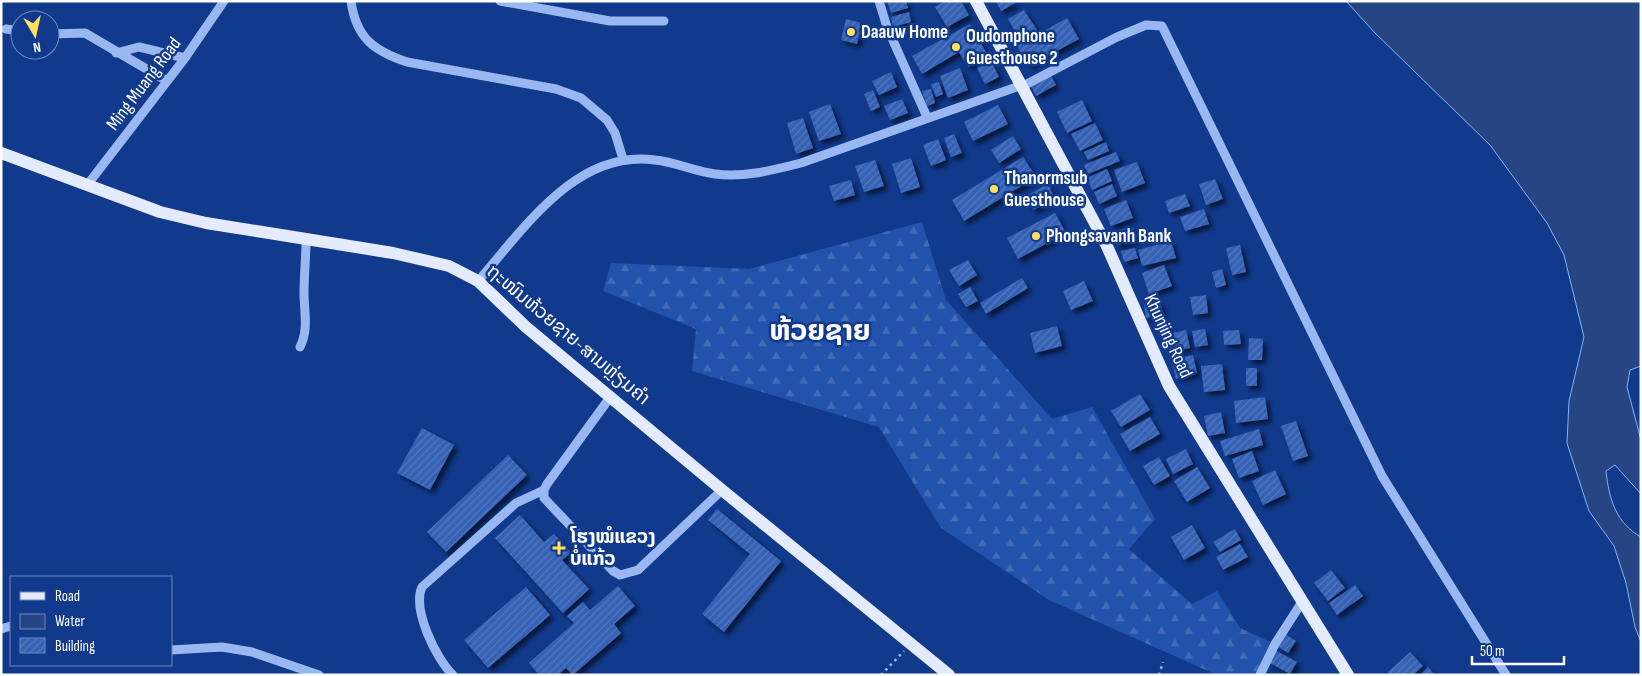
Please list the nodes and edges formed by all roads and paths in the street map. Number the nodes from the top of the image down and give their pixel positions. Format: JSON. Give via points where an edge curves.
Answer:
{"nodes":[{"id":1,"x":224,"y":1,"type":"edge"},
{"id":2,"x":351,"y":1,"type":"edge"},
{"id":3,"x":500,"y":1,"type":"edge"},
{"id":4,"x":879,"y":1,"type":"edge"},
{"id":5,"x":976,"y":1,"type":"edge"},
{"id":6,"x":664,"y":22,"type":"dead end"},
{"id":7,"x":6,"y":29,"type":"dead end"},
{"id":8,"x":10,"y":30,"type":"edge"},
{"id":9,"x":60,"y":34,"type":"edge"},
{"id":10,"x":116,"y":53,"type":"junction"},
{"id":11,"x":185,"y":58,"type":"junction"},
{"id":12,"x":167,"y":81,"type":"junction"},
{"id":13,"x":1023,"y":85,"type":"junction"},
{"id":14,"x":927,"y":117,"type":"junction"},
{"id":15,"x":1,"y":153,"type":"edge"},
{"id":16,"x":623,"y":159,"type":"junction"},
{"id":17,"x":88,"y":184,"type":"junction"},
{"id":18,"x":306,"y":241,"type":"junction"},
{"id":19,"x":478,"y":281,"type":"junction"},
{"id":20,"x":300,"y":347,"type":"dead end"},
{"id":21,"x":611,"y":396,"type":"junction"},
{"id":22,"x":544,"y":490,"type":"junction"},
{"id":23,"x":722,"y":490,"type":"junction"},
{"id":24,"x":1302,"y":602,"type":"junction"},
{"id":25,"x":912,"y":643,"type":"junction"},
{"id":26,"x":172,"y":650,"type":"edge"},
{"id":27,"x":1163,"y":662,"type":"dead end"},
{"id":28,"x":318,"y":675,"type":"edge"},
{"id":29,"x":453,"y":675,"type":"edge"},
{"id":30,"x":881,"y":675,"type":"edge"},
{"id":31,"x":949,"y":675,"type":"edge"},
{"id":32,"x":1160,"y":675,"type":"edge"},
{"id":33,"x":1260,"y":675,"type":"edge"},
{"id":34,"x":1348,"y":675,"type":"edge"},
{"id":35,"x":1506,"y":675,"type":"edge"}],
"edges":[{"from":1,"to":11,"type":"street","name":"Ming Muang Road"},
{"from":2,"to":16,"type":"street","via":[[354,20],[361,33],[386,55],[407,62],[556,89],[581,98],[607,120]]},
{"from":3,"to":6,"type":"street","via":[[610,21]]},
{"from":4,"to":14,"type":"street","via":[[887,27]]},
{"from":5,"to":13,"type":"main road","name":"Khunjing Road"},
{"from":7,"to":8,"type":"street"},
{"from":9,"to":10,"type":"street","via":[[85,33]]},
{"from":10,"to":11,"type":"street","via":[[139,47]]},
{"from":10,"to":12,"type":"street"},
{"from":11,"to":12,"type":"street","name":"Ming Muang Road"},
{"from":12,"to":17,"type":"street","name":"Ming Muang Road"},
{"from":13,"to":14,"type":"street"},
{"from":13,"to":24,"type":"main road","name":"Khunjing Road","via":[[1106,244],[1169,386]]},
{"from":13,"to":35,"type":"street","via":[[1117,37],[1146,25],[1162,26],[1382,476]]},
{"from":14,"to":16,"type":"street","via":[[801,163],[745,175],[715,174],[655,160]]},
{"from":15,"to":17,"type":"main road","name":"ຖະໜົນຫ້ວຍຊາຍ-ສາມຫຼ່ຽມຄຳ"},
{"from":16,"to":19,"type":"street","via":[[602,165],[578,178],[543,206]]},
{"from":17,"to":18,"type":"main road","name":"ຖະໜົນຫ້ວຍຊາຍ-ສາມຫຼ່ຽມຄຳ","via":[[160,212],[206,224]]},
{"from":18,"to":19,"type":"main road","name":"ຖະໜົນຫ້ວຍຊາຍ-ສາມຫຼ່ຽມຄຳ","via":[[403,255],[449,266]]},
{"from":18,"to":20,"type":"street","via":[[306,328]]},
{"from":19,"to":21,"type":"main road","name":"ຖະໜົນຫ້ວຍຊາຍ-ສາມຫຼ່ຽມຄຳ","via":[[526,326]]},
{"from":21,"to":22,"type":"street"},
{"from":21,"to":23,"type":"main road","name":"ຖະໜົນຫ້ວຍຊາຍ-ສາມຫຼ່ຽມຄຳ"},
{"from":22,"to":23,"type":"street","via":[[547,503],[613,572],[620,575],[638,570]]},
{"from":22,"to":29,"type":"street","via":[[516,503],[422,587],[418,595],[418,604],[435,652]]},
{"from":23,"to":25,"type":"main road","name":"ຖະໜົນຫ້ວຍຊາຍ-ສາມຫຼ່ຽມຄຳ"},
{"from":24,"to":33,"type":"street"},
{"from":24,"to":34,"type":"main road","name":"Khunjing Road"},
{"from":25,"to":30,"type":"path"},
{"from":25,"to":31,"type":"main road","name":"ຖະໜົນຫ້ວຍຊາຍ-ສາມຫຼ່ຽມຄຳ"},
{"from":26,"to":28,"type":"street","via":[[222,646],[252,652]]},
{"from":27,"to":32,"type":"path"}]}
